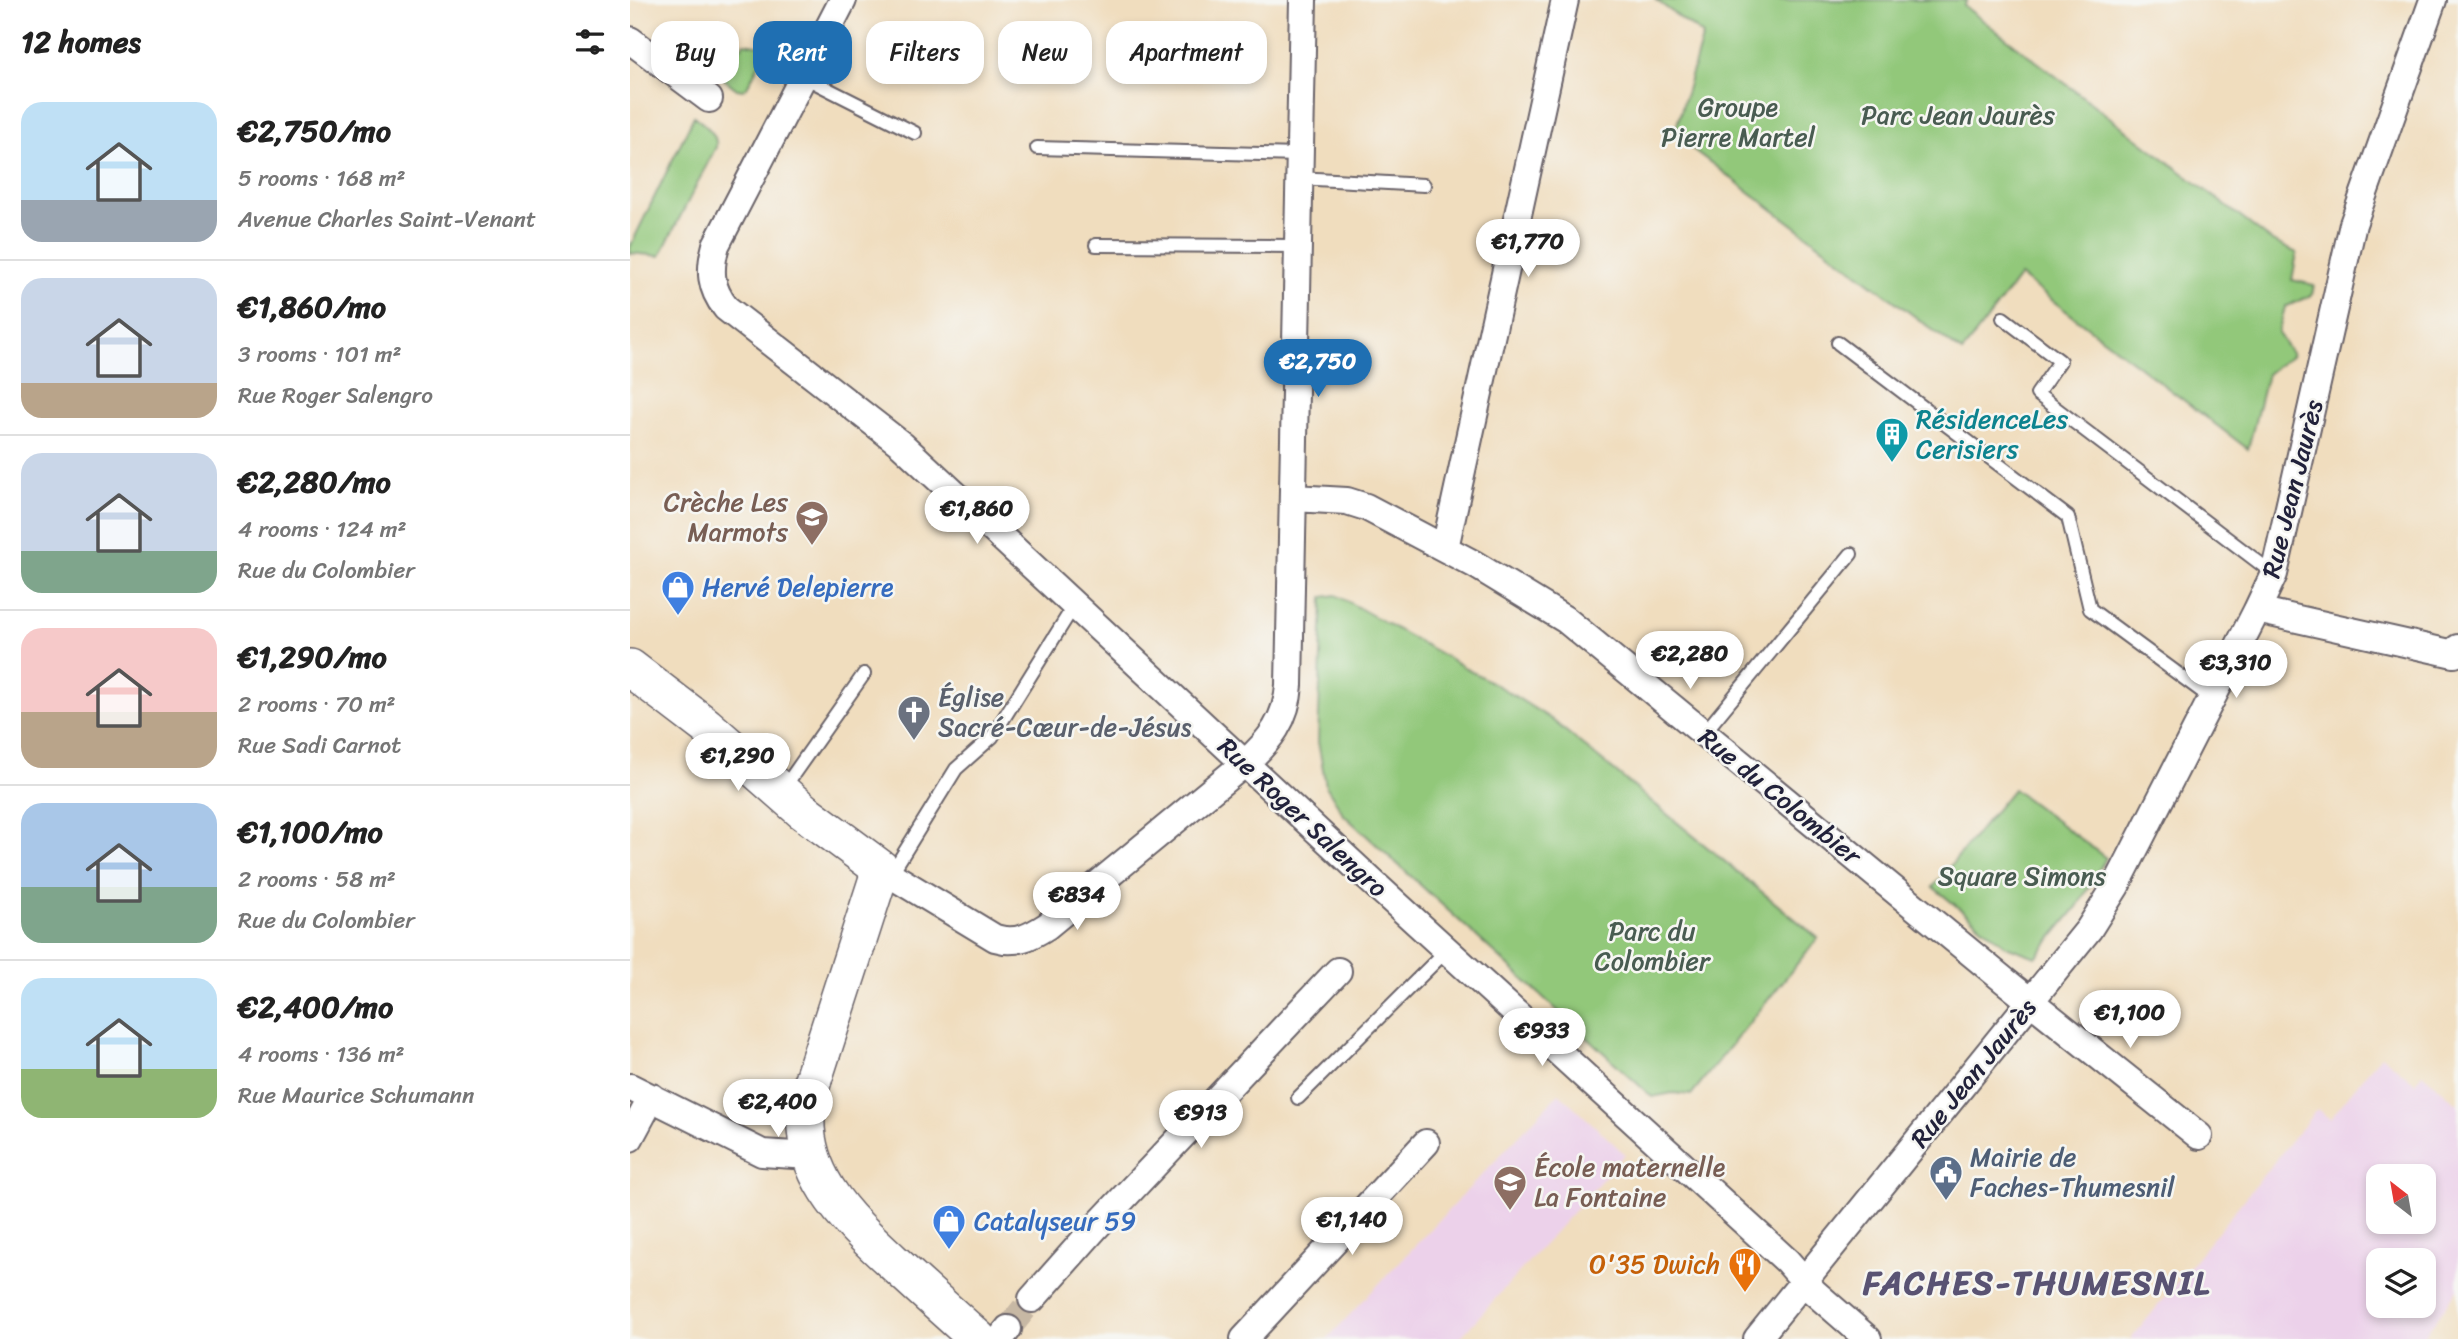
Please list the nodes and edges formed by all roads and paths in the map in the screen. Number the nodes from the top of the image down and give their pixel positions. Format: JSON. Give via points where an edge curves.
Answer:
{"nodes":[{"id":1,"x":843,"y":0,"type":"edge"},
{"id":2,"x":1303,"y":0,"type":"edge"},
{"id":3,"x":1565,"y":0,"type":"edge"},
{"id":4,"x":2433,"y":0,"type":"edge"},
{"id":5,"x":832,"y":21,"type":"edge"},
{"id":6,"x":630,"y":40,"type":"edge"},
{"id":7,"x":798,"y":84,"type":"edge"},
{"id":8,"x":818,"y":84,"type":"edge"},
{"id":9,"x":709,"y":99,"type":"dead end"},
{"id":10,"x":915,"y":133,"type":"dead end"},
{"id":11,"x":1037,"y":148,"type":"dead end"},
{"id":12,"x":1298,"y":167,"type":"junction"},
{"id":13,"x":1424,"y":185,"type":"dead end"},
{"id":14,"x":1096,"y":245,"type":"dead end"},
{"id":15,"x":1297,"y":246,"type":"junction"},
{"id":16,"x":2003,"y":318,"type":"dead end"},
{"id":17,"x":1838,"y":343,"type":"dead end"},
{"id":18,"x":1293,"y":498,"type":"junction"},
{"id":19,"x":1445,"y":548,"type":"junction"},
{"id":20,"x":1851,"y":554,"type":"dead end"},
{"id":21,"x":2274,"y":574,"type":"junction"},
{"id":22,"x":1075,"y":604,"type":"junction"},
{"id":23,"x":2257,"y":610,"type":"junction"},
{"id":24,"x":2457,"y":653,"type":"edge"},
{"id":25,"x":630,"y":668,"type":"edge"},
{"id":26,"x":864,"y":674,"type":"dead end"},
{"id":27,"x":2211,"y":698,"type":"junction"},
{"id":28,"x":1704,"y":733,"type":"junction"},
{"id":29,"x":1245,"y":763,"type":"junction"},
{"id":30,"x":781,"y":793,"type":"junction"},
{"id":31,"x":886,"y":871,"type":"junction"},
{"id":32,"x":1447,"y":950,"type":"junction"},
{"id":33,"x":1338,"y":971,"type":"dead end"},
{"id":34,"x":2031,"y":1001,"type":"junction"},
{"id":35,"x":641,"y":1092,"type":"edge"},
{"id":36,"x":1298,"y":1098,"type":"dead end"},
{"id":37,"x":2199,"y":1136,"type":"dead end"},
{"id":38,"x":630,"y":1138,"type":"edge"},
{"id":39,"x":1426,"y":1143,"type":"dead end"},
{"id":40,"x":811,"y":1156,"type":"junction"},
{"id":41,"x":1804,"y":1281,"type":"junction"},
{"id":42,"x":1032,"y":1299,"type":"tunnel mouth"},
{"id":43,"x":995,"y":1335,"type":"edge"},
{"id":44,"x":1244,"y":1339,"type":"edge"},
{"id":45,"x":1757,"y":1339,"type":"edge"},
{"id":46,"x":1868,"y":1339,"type":"edge"}],
"edges":[{"from":1,"to":5,"type":"street"},
{"from":2,"to":12,"type":"street"},
{"from":3,"to":19,"type":"street"},
{"from":4,"to":21,"type":"street","name":"Rue Jean Jaurès","via":[[2353,224]]},
{"from":6,"to":9,"type":"street"},
{"from":7,"to":22,"type":"street","name":"Rue Roger Salengro","via":[[716,245],[711,264],[716,296],[902,445]]},
{"from":8,"to":10,"type":"lane"},
{"from":11,"to":12,"type":"lane"},
{"from":12,"to":13,"type":"lane"},
{"from":12,"to":15,"type":"street"},
{"from":14,"to":15,"type":"lane"},
{"from":15,"to":18,"type":"street"},
{"from":16,"to":21,"type":"lane","via":[[2060,361],[2037,394]]},
{"from":17,"to":27,"type":"lane","via":[[2068,517],[2090,609]]},
{"from":18,"to":19,"type":"street","name":"Rue du Colombier","via":[[1355,503]]},
{"from":18,"to":29,"type":"street","via":[[1288,699],[1277,729]]},
{"from":19,"to":28,"type":"street","name":"Rue du Colombier","via":[[1566,620]]},
{"from":20,"to":28,"type":"lane"},
{"from":21,"to":23,"type":"street","name":"Rue Jean Jaurès"},
{"from":22,"to":29,"type":"street","name":"Rue Roger Salengro"},
{"from":22,"to":31,"type":"lane","via":[[992,737],[956,769]]},
{"from":23,"to":24,"type":"street"},
{"from":23,"to":27,"type":"street","name":"Rue Jean Jaurès"},
{"from":25,"to":30,"type":"street","via":[[706,726]]},
{"from":26,"to":30,"type":"lane"},
{"from":27,"to":34,"type":"street","name":"Rue Jean Jaurès","via":[[2116,886],[2089,929]]},
{"from":28,"to":34,"type":"street","name":"Rue du Colombier"},
{"from":29,"to":31,"type":"street","via":[[1047,926],[1024,939],[995,938]]},
{"from":29,"to":32,"type":"street","name":"Rue Roger Salengro"},
{"from":30,"to":31,"type":"street"},
{"from":31,"to":40,"type":"street","via":[[808,1095],[805,1122]]},
{"from":32,"to":36,"type":"lane"},
{"from":32,"to":41,"type":"street","name":"Rue Roger Salengro","via":[[1777,1251]]},
{"from":33,"to":42,"type":"street"},
{"from":34,"to":37,"type":"street","name":"Rue du Colombier"},
{"from":34,"to":41,"type":"street","name":"Rue Jean Jaurès"},
{"from":35,"to":38,"type":"street"},
{"from":35,"to":40,"type":"street","via":[[762,1153]]},
{"from":39,"to":44,"type":"street"},
{"from":40,"to":43,"type":"street","via":[[823,1184],[849,1220]]},
{"from":41,"to":45,"type":"street","name":"Rue Jean Jaurès"},
{"from":41,"to":46,"type":"street","name":"Rue Roger Salengro"}]}
